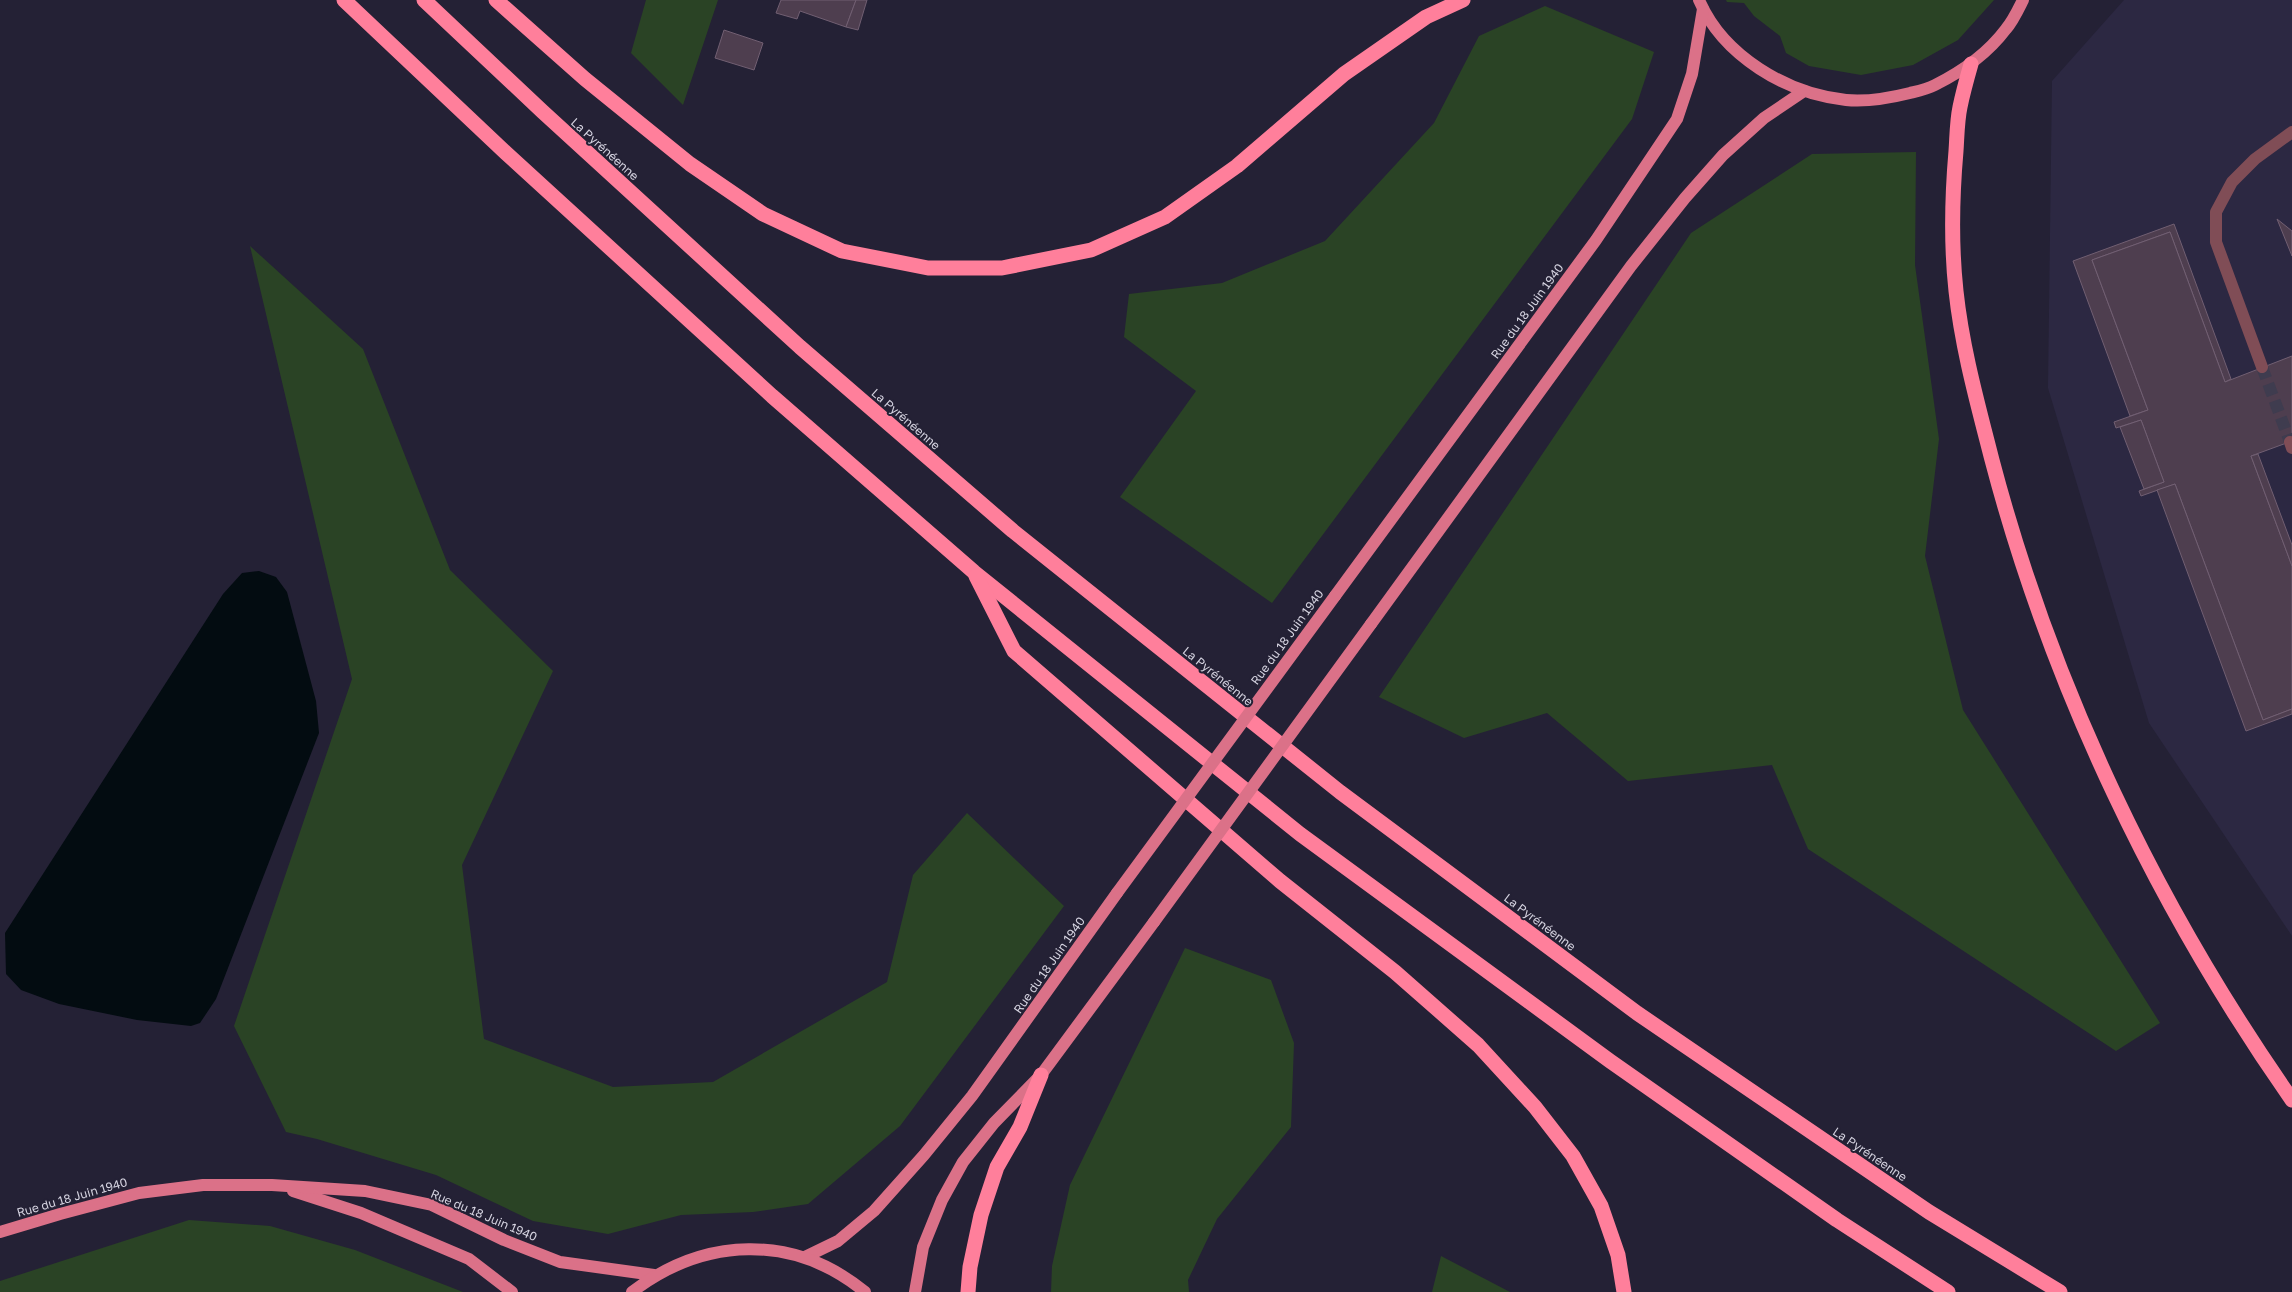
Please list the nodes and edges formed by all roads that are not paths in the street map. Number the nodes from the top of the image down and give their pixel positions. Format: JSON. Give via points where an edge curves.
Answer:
{"nodes":[{"id":1,"x":344,"y":0,"type":"edge"},
{"id":2,"x":424,"y":0,"type":"edge"},
{"id":3,"x":496,"y":0,"type":"edge"},
{"id":4,"x":1463,"y":0,"type":"edge"},
{"id":5,"x":2023,"y":0,"type":"edge"},
{"id":6,"x":1701,"y":5,"type":"edge"},
{"id":7,"x":1971,"y":64,"type":"junction"},
{"id":8,"x":1804,"y":91,"type":"junction"},
{"id":9,"x":2292,"y":132,"type":"edge"},
{"id":10,"x":2262,"y":367,"type":"tunnel mouth"},
{"id":11,"x":974,"y":572,"type":"junction"},
{"id":12,"x":1042,"y":1075,"type":"junction"},
{"id":13,"x":2292,"y":1100,"type":"edge"},
{"id":14,"x":272,"y":1184,"type":"junction"},
{"id":15,"x":0,"y":1232,"type":"edge"},
{"id":16,"x":804,"y":1257,"type":"junction"},
{"id":17,"x":654,"y":1275,"type":"junction"},
{"id":18,"x":512,"y":1292,"type":"edge"},
{"id":19,"x":632,"y":1292,"type":"edge"},
{"id":20,"x":865,"y":1292,"type":"edge"},
{"id":21,"x":915,"y":1292,"type":"edge"},
{"id":22,"x":968,"y":1292,"type":"edge"},
{"id":23,"x":1624,"y":1292,"type":"edge"},
{"id":24,"x":1948,"y":1292,"type":"edge"},
{"id":25,"x":2060,"y":1292,"type":"edge"}],
"edges":[{"from":1,"to":11,"type":"highway","via":[[758,383]]},
{"from":2,"to":25,"type":"highway","name":"La Pyrénéenne","via":[[800,347],[1013,531],[1340,792],[1637,1013],[1929,1212]]},
{"from":3,"to":4,"type":"highway","via":[[585,79],[690,164],[764,214],[842,251],[928,268],[1002,268],[1091,250],[1165,217],[1237,166],[1344,74],[1426,17]]},
{"from":5,"to":7,"type":"main road","via":[[2006,30]]},
{"from":6,"to":8,"type":"main road","via":[[1729,45],[1763,72]]},
{"from":6,"to":16,"type":"main road","name":"Rue du 18 Juin 1940","bridge":true,"via":[[1692,74],[1677,119],[1596,240],[1117,892],[972,1096],[874,1212],[838,1241]]},
{"from":7,"to":8,"type":"main road","via":[[1933,86],[1891,98],[1846,100]]},
{"from":7,"to":13,"type":"highway","via":[[1959,109],[1954,182],[1956,291],[1973,389],[2009,526],[2049,640],[2096,754],[2142,850],[2206,969]]},
{"from":8,"to":12,"type":"main road","bridge":true,"via":[[1764,118],[1723,155],[1631,266]]},
{"from":9,"to":10,"type":"lane","via":[[2255,159],[2232,182],[2216,212],[2216,242]]},
{"from":11,"to":23,"type":"highway","via":[[1014,651],[1280,881],[1395,972],[1478,1045],[1534,1107],[1573,1156],[1601,1206],[1618,1255]]},
{"from":11,"to":24,"type":"highway","via":[[1300,834],[1618,1067],[1837,1220]]},
{"from":12,"to":21,"type":"main road","via":[[994,1122],[963,1162],[942,1200],[923,1247]]},
{"from":12,"to":22,"type":"highway","via":[[998,1167],[987,1199],[970,1267]]},
{"from":14,"to":15,"type":"main road","name":"Rue du 18 Juin 1940","via":[[203,1185],[140,1193]]},
{"from":14,"to":17,"type":"main road","name":"Rue du 18 Juin 1940","via":[[365,1191],[432,1206],[560,1262]]},
{"from":14,"to":18,"type":"main road","name":"Rue du 18 Juin 1940","via":[[361,1213],[469,1259]]},
{"from":16,"to":17,"type":"main road","via":[[766,1250],[727,1250],[690,1259]]},
{"from":16,"to":20,"type":"main road","via":[[846,1277]]},
{"from":17,"to":19,"type":"main road"}]}
